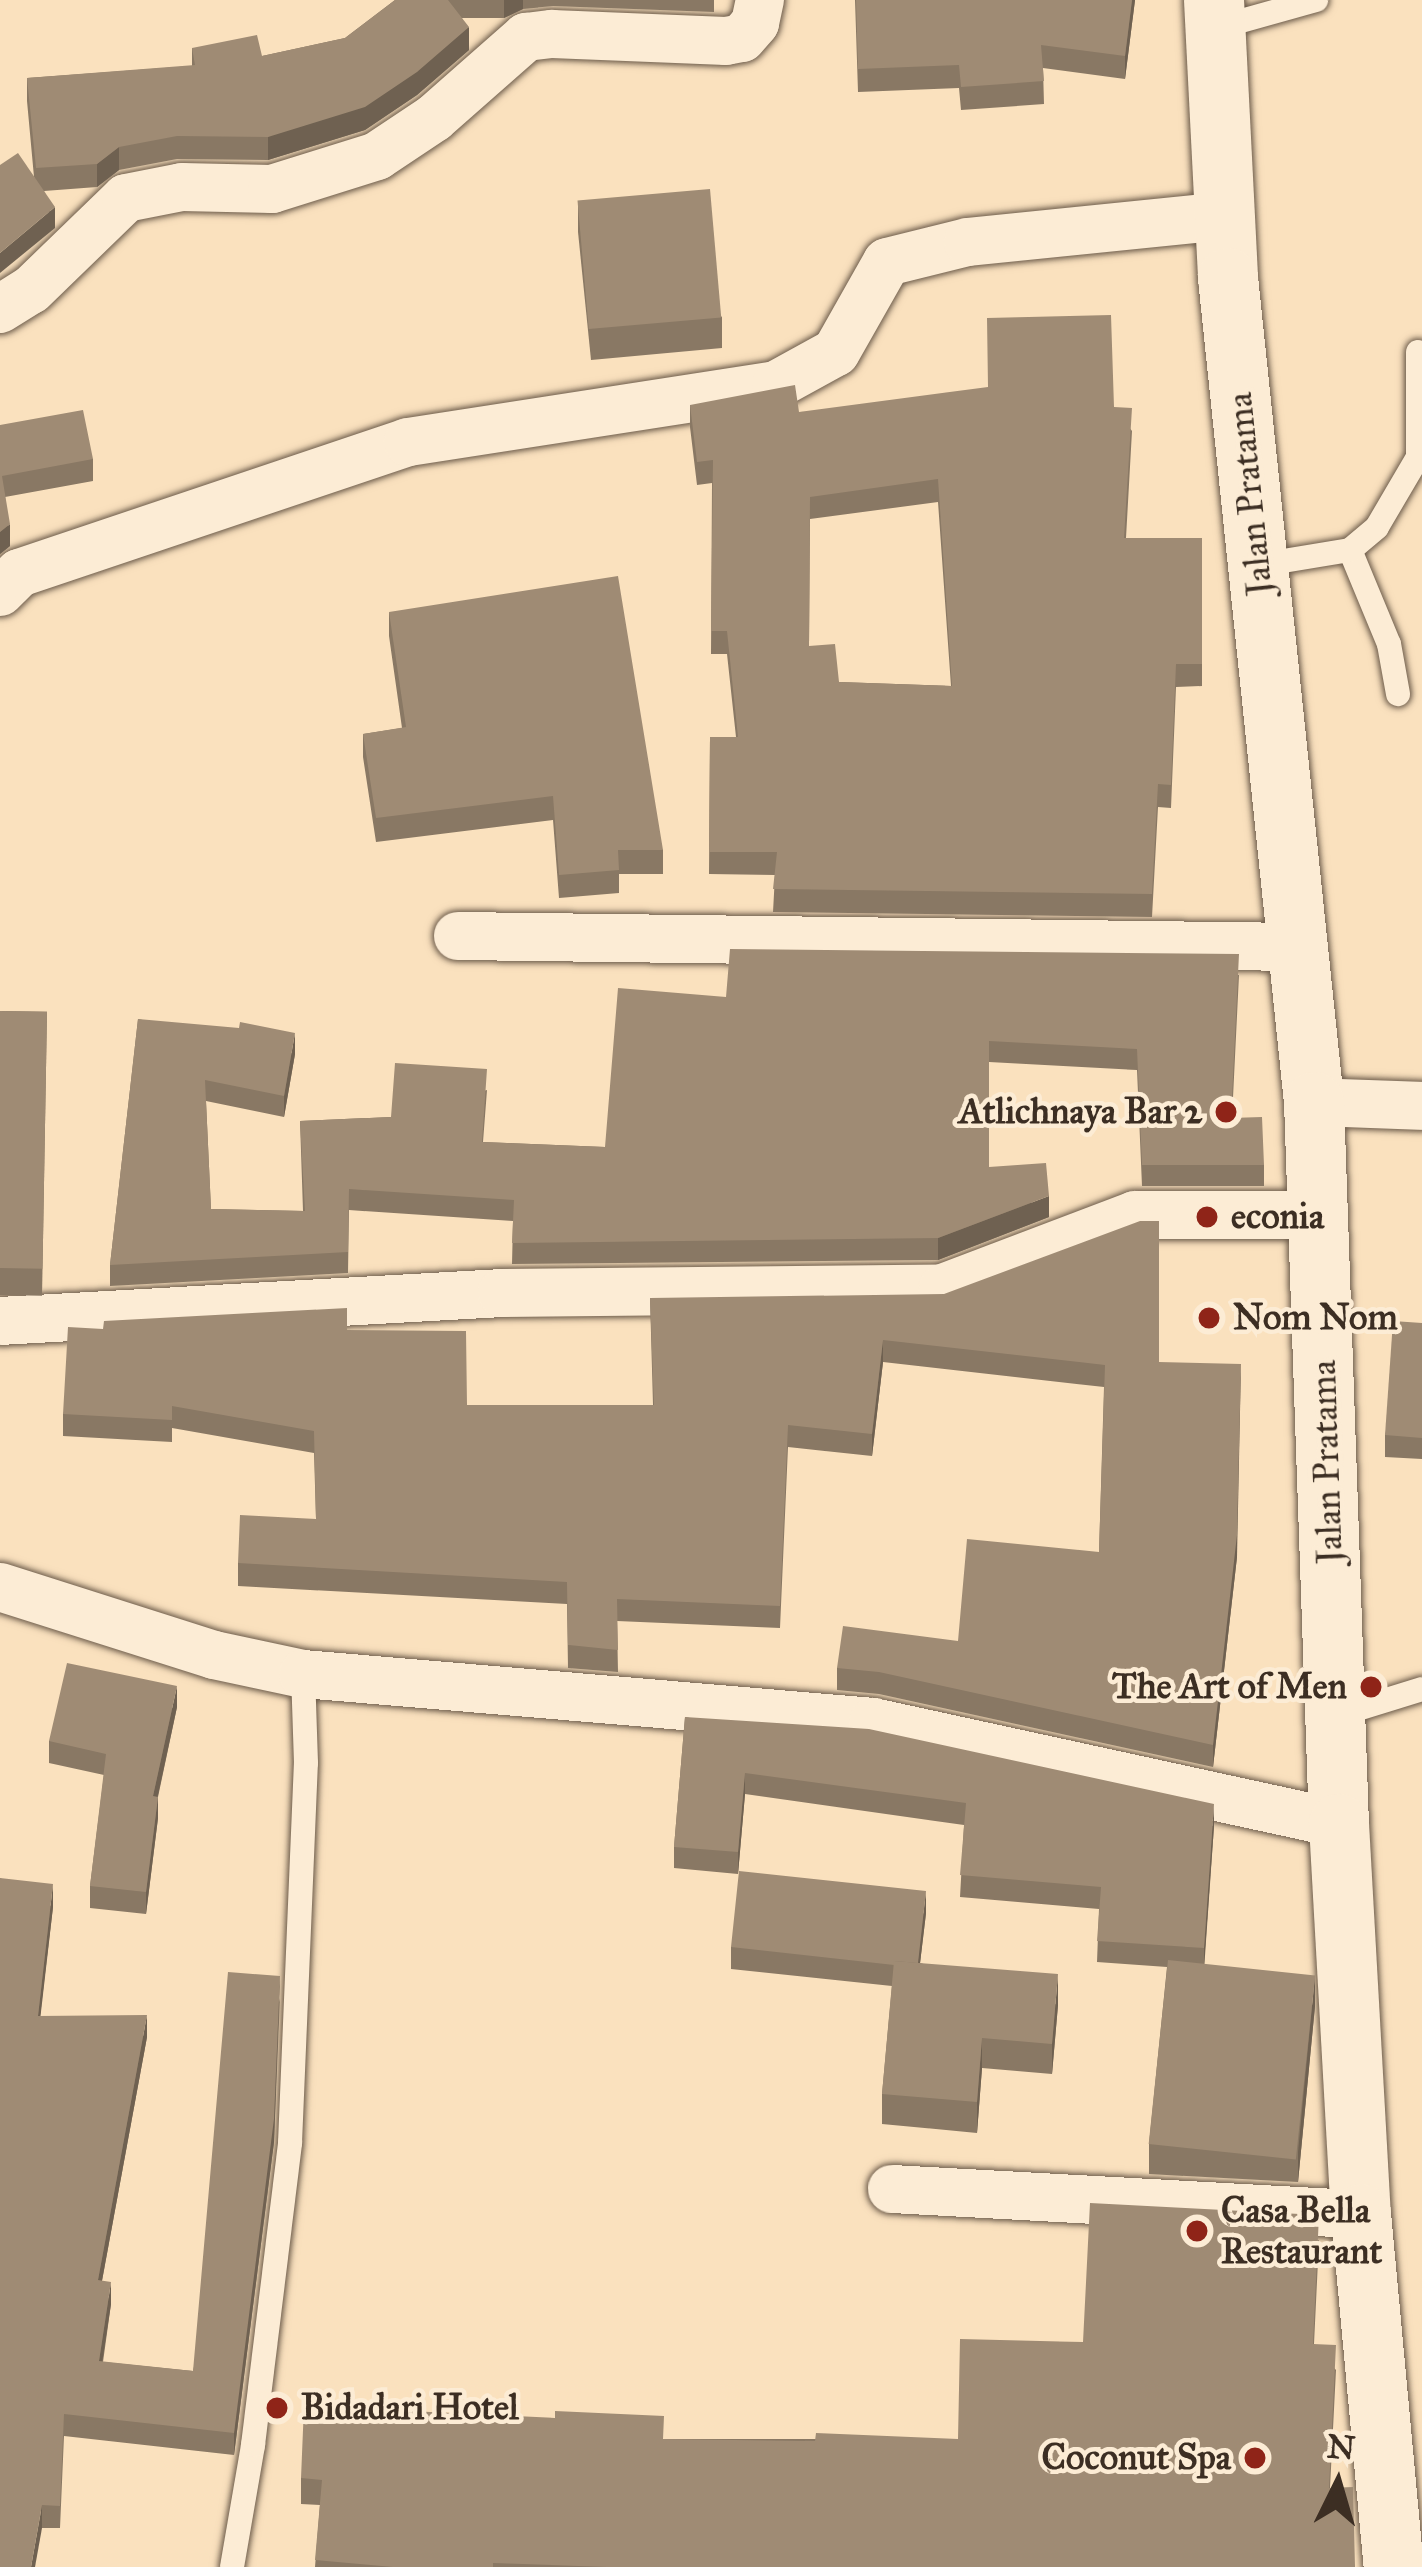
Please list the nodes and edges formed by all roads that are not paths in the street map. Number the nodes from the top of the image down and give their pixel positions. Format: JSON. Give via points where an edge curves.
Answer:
{"nodes":[{"id":1,"x":760,"y":0,"type":"edge"},
{"id":2,"x":1316,"y":0,"type":"edge"},
{"id":3,"x":1214,"y":14,"type":"edge"},
{"id":4,"x":1224,"y":216,"type":"junction"},
{"id":5,"x":0,"y":309,"type":"edge"},
{"id":6,"x":1418,"y":352,"type":"dead end"},
{"id":7,"x":1350,"y":550,"type":"junction"},
{"id":8,"x":1257,"y":566,"type":"junction"},
{"id":9,"x":0,"y":592,"type":"edge"},
{"id":10,"x":1398,"y":694,"type":"dead end"},
{"id":11,"x":458,"y":936,"type":"dead end"},
{"id":12,"x":1296,"y":947,"type":"junction"},
{"id":13,"x":1314,"y":1102,"type":"junction"},
{"id":14,"x":1422,"y":1106,"type":"edge"},
{"id":15,"x":1318,"y":1215,"type":"junction"},
{"id":16,"x":0,"y":1321,"type":"edge"},
{"id":17,"x":2,"y":1602,"type":"edge"},
{"id":18,"x":303,"y":1674,"type":"junction"},
{"id":19,"x":1422,"y":1689,"type":"edge"},
{"id":20,"x":1335,"y":1716,"type":"junction"},
{"id":21,"x":1339,"y":1824,"type":"junction"},
{"id":22,"x":892,"y":2189,"type":"dead end"},
{"id":23,"x":1361,"y":2214,"type":"junction"},
{"id":24,"x":232,"y":2567,"type":"edge"},
{"id":25,"x":1394,"y":2567,"type":"edge"}],
"edges":[{"from":1,"to":5,"type":"street","via":[[755,23],[726,41],[526,38],[434,118],[377,156],[335,170],[272,189],[182,187],[126,198],[31,290]]},
{"from":2,"to":3,"type":"lane"},
{"from":3,"to":4,"type":"street","name":"Jalan Pratama"},
{"from":4,"to":8,"type":"street","name":"Jalan Pratama"},
{"from":4,"to":9,"type":"street","via":[[968,242],[887,262],[836,352],[776,385],[409,442],[20,573]]},
{"from":6,"to":7,"type":"lane","via":[[1418,457],[1377,527]]},
{"from":7,"to":8,"type":"lane"},
{"from":7,"to":10,"type":"lane","via":[[1389,644]]},
{"from":8,"to":12,"type":"street","name":"Jalan Pratama"},
{"from":11,"to":12,"type":"street"},
{"from":12,"to":13,"type":"street","name":"Jalan Pratama"},
{"from":13,"to":14,"type":"street"},
{"from":13,"to":15,"type":"street","name":"Jalan Pratama"},
{"from":15,"to":16,"type":"street","via":[[1135,1216],[944,1288],[371,1298]]},
{"from":15,"to":20,"type":"street","name":"Jalan Pratama"},
{"from":17,"to":18,"type":"street"},
{"from":18,"to":21,"type":"street","via":[[873,1723]]},
{"from":18,"to":24,"type":"lane","via":[[290,2144]]},
{"from":19,"to":20,"type":"lane"},
{"from":20,"to":21,"type":"street","name":"Jalan Pratama"},
{"from":21,"to":23,"type":"street","name":"Jalan Pratama"},
{"from":22,"to":23,"type":"street"},
{"from":23,"to":25,"type":"street","name":"Jalan Pratama"}]}
